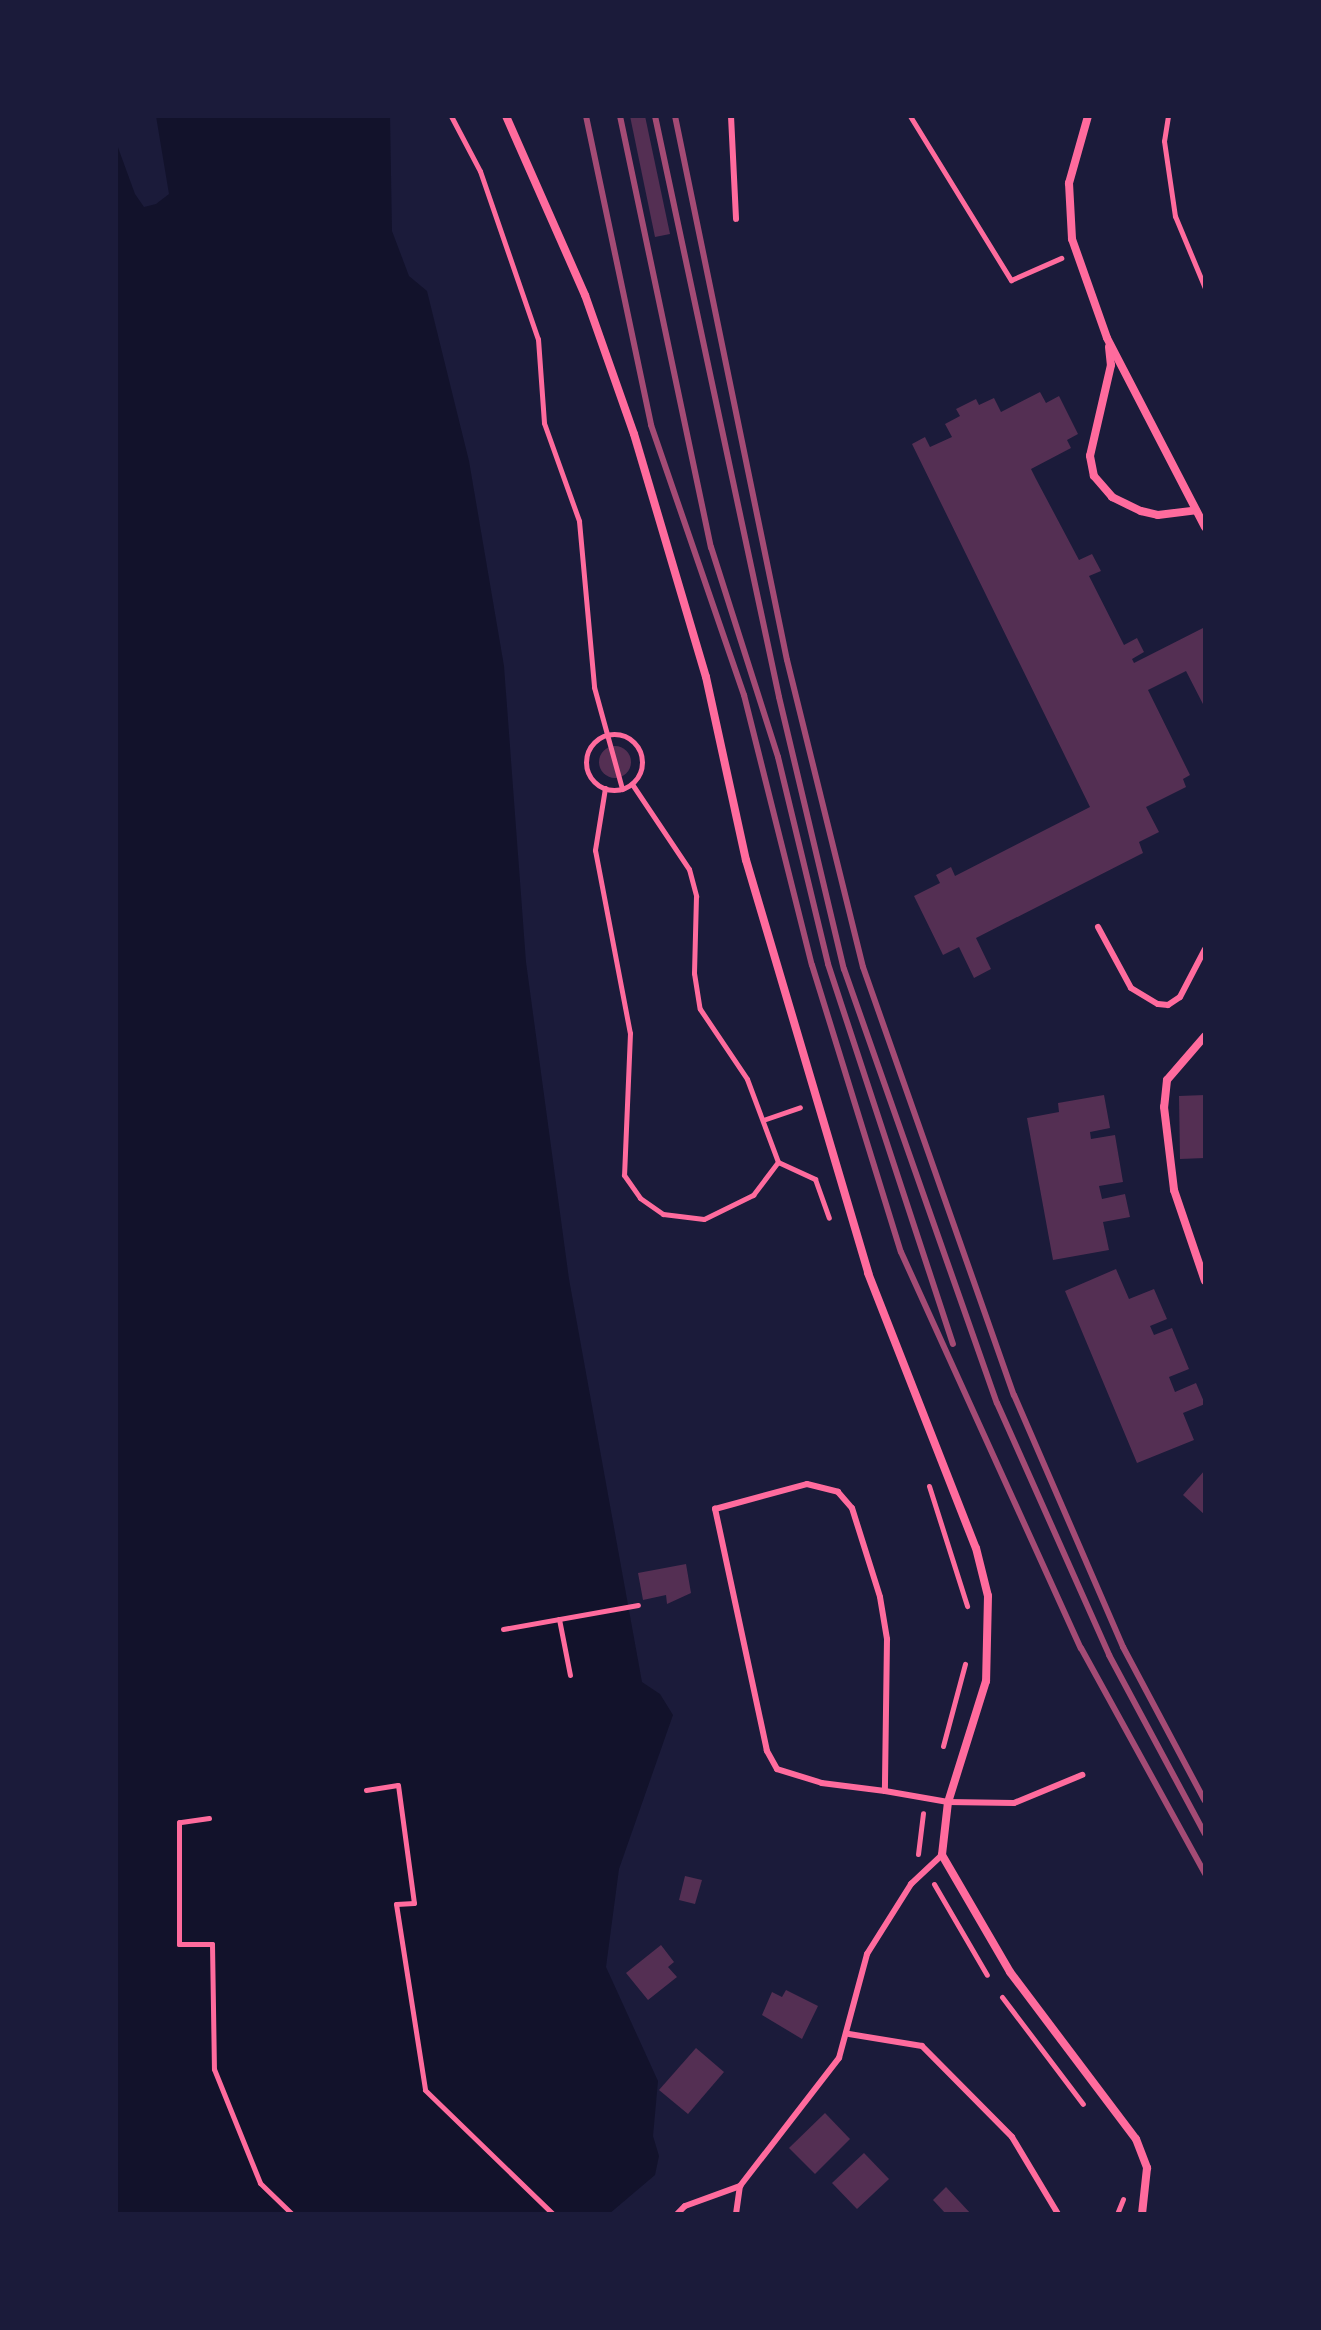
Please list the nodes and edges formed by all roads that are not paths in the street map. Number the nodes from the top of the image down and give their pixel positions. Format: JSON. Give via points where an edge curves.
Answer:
{"nodes":[{"id":1,"x":506,"y":116,"type":"edge"},
{"id":2,"x":731,"y":116,"type":"edge"},
{"id":3,"x":1088,"y":116,"type":"edge"},
{"id":4,"x":736,"y":219,"type":"dead end"},
{"id":5,"x":1107,"y":338,"type":"junction"},
{"id":6,"x":1196,"y":510,"type":"junction"},
{"id":7,"x":1205,"y":527,"type":"edge"},
{"id":8,"x":1098,"y":927,"type":"dead end"},
{"id":9,"x":1205,"y":949,"type":"edge"},
{"id":10,"x":1205,"y":1036,"type":"edge"},
{"id":11,"x":1205,"y":1281,"type":"edge"},
{"id":12,"x":1082,"y":1775,"type":"dead end"},
{"id":13,"x":885,"y":1791,"type":"junction"},
{"id":14,"x":948,"y":1802,"type":"junction"},
{"id":15,"x":942,"y":1855,"type":"junction"},
{"id":16,"x":849,"y":2034,"type":"junction"},
{"id":17,"x":740,"y":2186,"type":"junction"},
{"id":18,"x":677,"y":2214,"type":"edge"},
{"id":19,"x":736,"y":2214,"type":"edge"},
{"id":20,"x":1058,"y":2214,"type":"edge"},
{"id":21,"x":1142,"y":2214,"type":"edge"}],
"edges":[{"from":1,"to":14,"type":"street","via":[[585,295],[634,434],[704,669],[746,860],[868,1273],[976,1548],[988,1596],[986,1681]]},
{"from":2,"to":4,"type":"lane"},
{"from":3,"to":5,"type":"street","via":[[1069,183],[1075,252]]},
{"from":5,"to":6,"type":"street"},
{"from":5,"to":6,"type":"street","via":[[1111,365],[1090,456],[1094,476],[1112,497],[1141,511],[1158,515]]},
{"from":6,"to":7,"type":"street"},
{"from":8,"to":9,"type":"lane","via":[[1131,988],[1158,1004],[1180,997]]},
{"from":10,"to":11,"type":"street","via":[[1167,1080],[1164,1107],[1174,1190]]},
{"from":12,"to":14,"type":"lane","via":[[1014,1803]]},
{"from":13,"to":13,"type":"lane","via":[[887,1639],[880,1597],[852,1508],[838,1492],[807,1484],[715,1509],[767,1751],[777,1769],[822,1783]]},
{"from":13,"to":14,"type":"lane"},
{"from":14,"to":15,"type":"street"},
{"from":15,"to":16,"type":"lane","via":[[918,1875],[867,1954]]},
{"from":15,"to":21,"type":"street","via":[[1010,1972],[1136,2139],[1147,2168]]},
{"from":16,"to":17,"type":"lane","via":[[814,2094]]},
{"from":16,"to":20,"type":"lane","via":[[922,2046],[1012,2137]]},
{"from":17,"to":18,"type":"lane","via":[[685,2206]]},
{"from":17,"to":19,"type":"lane"}]}
